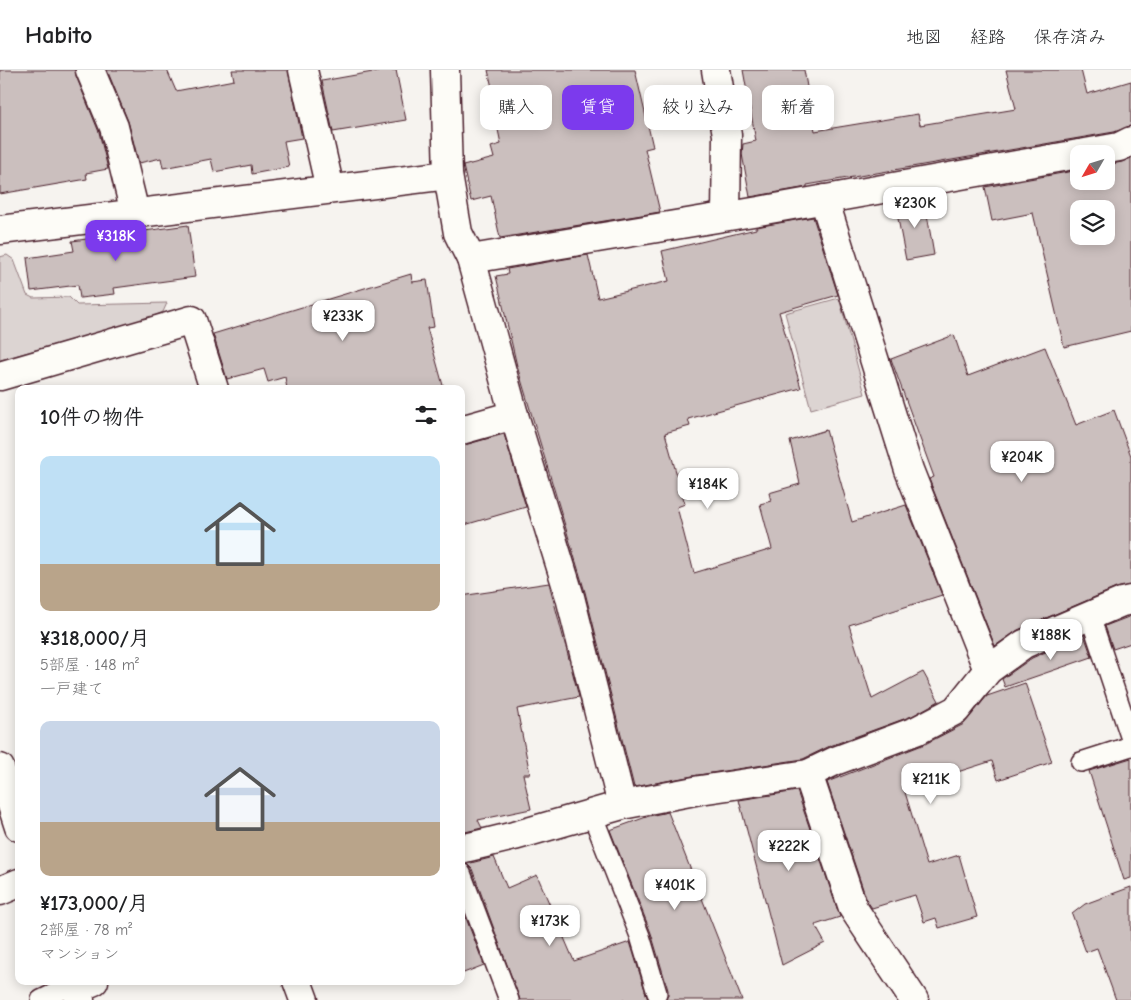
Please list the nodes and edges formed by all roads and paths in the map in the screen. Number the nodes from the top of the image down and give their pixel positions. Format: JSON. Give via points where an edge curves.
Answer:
{"nodes":[{"id":1,"x":90,"y":70,"type":"edge"},
{"id":2,"x":303,"y":70,"type":"edge"},
{"id":3,"x":445,"y":70,"type":"edge"},
{"id":4,"x":716,"y":70,"type":"edge"},
{"id":5,"x":1131,"y":141,"type":"edge"},
{"id":6,"x":1115,"y":148,"type":"edge"},
{"id":7,"x":1070,"y":156,"type":"edge"},
{"id":8,"x":448,"y":175,"type":"junction"},
{"id":9,"x":330,"y":189,"type":"junction"},
{"id":10,"x":824,"y":199,"type":"junction"},
{"id":11,"x":135,"y":213,"type":"junction"},
{"id":12,"x":726,"y":216,"type":"junction"},
{"id":13,"x":0,"y":230,"type":"edge"},
{"id":14,"x":471,"y":259,"type":"junction"},
{"id":15,"x":0,"y":376,"type":"edge"},
{"id":16,"x":213,"y":385,"type":"edge"},
{"id":17,"x":514,"y":415,"type":"junction"},
{"id":18,"x":465,"y":429,"type":"edge"},
{"id":19,"x":1131,"y":600,"type":"edge"},
{"id":20,"x":1090,"y":616,"type":"junction"},
{"id":21,"x":988,"y":670,"type":"junction"},
{"id":22,"x":1131,"y":740,"type":"edge"},
{"id":23,"x":1131,"y":746,"type":"edge"},
{"id":24,"x":1081,"y":762,"type":"dead end"},
{"id":25,"x":0,"y":768,"type":"edge"},
{"id":26,"x":808,"y":774,"type":"junction"},
{"id":27,"x":622,"y":805,"type":"junction"},
{"id":28,"x":592,"y":814,"type":"junction"},
{"id":29,"x":15,"y":815,"type":"edge"},
{"id":30,"x":465,"y":848,"type":"edge"},
{"id":31,"x":465,"y":884,"type":"edge"},
{"id":32,"x":15,"y":885,"type":"edge"},
{"id":33,"x":0,"y":892,"type":"edge"},
{"id":34,"x":298,"y":985,"type":"edge"},
{"id":35,"x":79,"y":987,"type":"edge"},
{"id":36,"x":657,"y":994,"type":"dead end"},
{"id":37,"x":41,"y":1000,"type":"edge"},
{"id":38,"x":304,"y":1000,"type":"edge"},
{"id":39,"x":509,"y":1000,"type":"edge"},
{"id":40,"x":914,"y":1000,"type":"edge"}],
"edges":[{"from":1,"to":11,"type":"street","via":[[114,127]]},
{"from":2,"to":9,"type":"street"},
{"from":3,"to":8,"type":"street"},
{"from":4,"to":12,"type":"street","via":[[727,135]]},
{"from":5,"to":6,"type":"street"},
{"from":7,"to":10,"type":"street"},
{"from":8,"to":9,"type":"street"},
{"from":8,"to":14,"type":"street","via":[[458,233]]},
{"from":9,"to":11,"type":"street"},
{"from":10,"to":12,"type":"street"},
{"from":10,"to":21,"type":"street","via":[[909,470]]},
{"from":11,"to":13,"type":"street"},
{"from":12,"to":14,"type":"street"},
{"from":14,"to":17,"type":"street"},
{"from":15,"to":16,"type":"street","via":[[192,320]]},
{"from":17,"to":18,"type":"street"},
{"from":17,"to":27,"type":"street","via":[[570,597]]},
{"from":19,"to":20,"type":"street"},
{"from":20,"to":21,"type":"street","via":[[1024,644]]},
{"from":20,"to":22,"type":"lane"},
{"from":21,"to":26,"type":"street","via":[[956,710],[918,730]]},
{"from":23,"to":24,"type":"lane"},
{"from":25,"to":29,"type":"street"},
{"from":26,"to":27,"type":"street"},
{"from":26,"to":40,"type":"street","via":[[853,908]]},
{"from":27,"to":28,"type":"street"},
{"from":28,"to":30,"type":"street"},
{"from":28,"to":36,"type":"lane","via":[[640,936]]},
{"from":31,"to":39,"type":"lane"},
{"from":32,"to":33,"type":"street"},
{"from":34,"to":38,"type":"street"},
{"from":35,"to":37,"type":"lane"}]}
